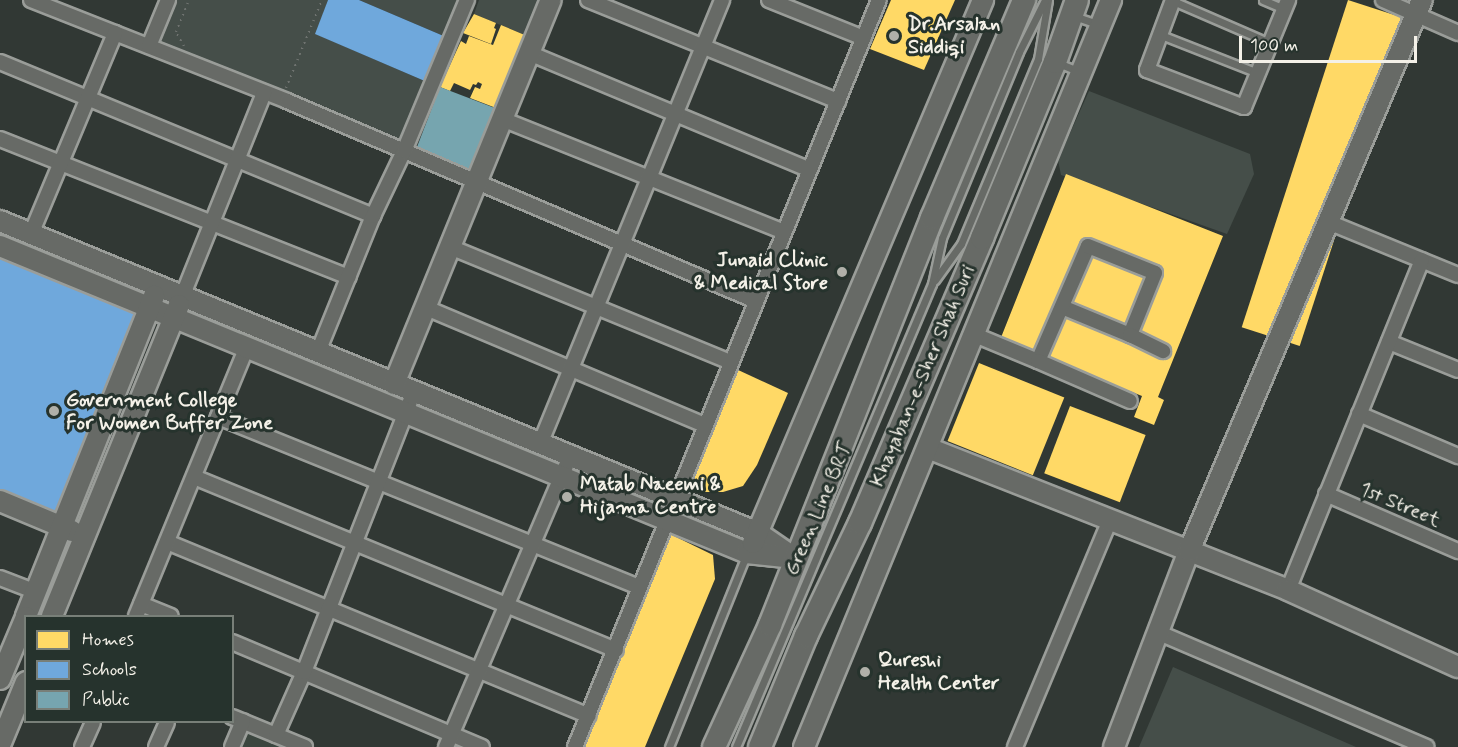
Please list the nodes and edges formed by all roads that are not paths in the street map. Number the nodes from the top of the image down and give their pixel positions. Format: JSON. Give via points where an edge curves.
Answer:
{"nodes":[{"id":1,"x":31,"y":0,"type":"edge"},
{"id":2,"x":168,"y":0,"type":"edge"},
{"id":3,"x":467,"y":0,"type":"edge"},
{"id":4,"x":551,"y":0,"type":"edge"},
{"id":5,"x":588,"y":0,"type":"edge"},
{"id":6,"x":722,"y":0,"type":"edge"},
{"id":7,"x":769,"y":0,"type":"edge"},
{"id":8,"x":879,"y":0,"type":"edge"},
{"id":9,"x":983,"y":0,"type":"edge"},
{"id":10,"x":1024,"y":0,"type":"edge"},
{"id":11,"x":1047,"y":0,"type":"edge"},
{"id":12,"x":1111,"y":0,"type":"edge"},
{"id":13,"x":1173,"y":0,"type":"edge"},
{"id":14,"x":1263,"y":0,"type":"edge"},
{"id":15,"x":1383,"y":0,"type":"edge"},
{"id":16,"x":1286,"y":4,"type":"edge"},
{"id":17,"x":1419,"y":7,"type":"edge"},
{"id":18,"x":1074,"y":8,"type":"edge"},
{"id":19,"x":1100,"y":25,"type":"junction"},
{"id":20,"x":115,"y":33,"type":"junction"},
{"id":21,"x":1458,"y":33,"type":"edge"},
{"id":22,"x":1161,"y":35,"type":"junction"},
{"id":23,"x":864,"y":38,"type":"junction"},
{"id":24,"x":1270,"y":43,"type":"junction"},
{"id":25,"x":149,"y":46,"type":"junction"},
{"id":26,"x":703,"y":46,"type":"junction"},
{"id":27,"x":529,"y":53,"type":"junction"},
{"id":28,"x":0,"y":62,"type":"edge"},
{"id":29,"x":1055,"y":62,"type":"junction"},
{"id":30,"x":1080,"y":72,"type":"junction"},
{"id":31,"x":1258,"y":73,"type":"junction"},
{"id":32,"x":264,"y":93,"type":"junction"},
{"id":33,"x":88,"y":98,"type":"junction"},
{"id":34,"x":838,"y":101,"type":"junction"},
{"id":35,"x":675,"y":114,"type":"junction"},
{"id":36,"x":502,"y":119,"type":"junction"},
{"id":37,"x":0,"y":139,"type":"edge"},
{"id":38,"x":405,"y":151,"type":"junction"},
{"id":39,"x":237,"y":161,"type":"junction"},
{"id":40,"x":61,"y":165,"type":"junction"},
{"id":41,"x":810,"y":170,"type":"junction"},
{"id":42,"x":648,"y":179,"type":"junction"},
{"id":43,"x":476,"y":182,"type":"junction"},
{"id":44,"x":373,"y":216,"type":"junction"},
{"id":45,"x":0,"y":221,"type":"edge"},
{"id":46,"x":1328,"y":222,"type":"junction"},
{"id":47,"x":212,"y":223,"type":"junction"},
{"id":48,"x":784,"y":232,"type":"junction"},
{"id":49,"x":31,"y":234,"type":"junction"},
{"id":50,"x":621,"y":242,"type":"junction"},
{"id":51,"x":0,"y":246,"type":"edge"},
{"id":52,"x":450,"y":247,"type":"junction"},
{"id":53,"x":1422,"y":260,"type":"junction"},
{"id":54,"x":1458,"y":275,"type":"edge"},
{"id":55,"x":349,"y":277,"type":"junction"},
{"id":56,"x":932,"y":284,"type":"junction"},
{"id":57,"x":158,"y":287,"type":"junction"},
{"id":58,"x":182,"y":297,"type":"junction"},
{"id":59,"x":756,"y":301,"type":"junction"},
{"id":60,"x":595,"y":306,"type":"junction"},
{"id":61,"x":424,"y":307,"type":"junction"},
{"id":62,"x":1062,"y":307,"type":"junction"},
{"id":63,"x":147,"y":313,"type":"junction"},
{"id":64,"x":171,"y":323,"type":"junction"},
{"id":65,"x":975,"y":334,"type":"junction"},
{"id":66,"x":1130,"y":334,"type":"junction"},
{"id":67,"x":1389,"y":342,"type":"junction"},
{"id":68,"x":247,"y":347,"type":"junction"},
{"id":69,"x":1163,"y":351,"type":"dead end"},
{"id":70,"x":318,"y":352,"type":"junction"},
{"id":71,"x":1038,"y":361,"type":"junction"},
{"id":72,"x":730,"y":362,"type":"junction"},
{"id":73,"x":569,"y":370,"type":"junction"},
{"id":74,"x":1458,"y":370,"type":"edge"},
{"id":75,"x":394,"y":384,"type":"junction"},
{"id":76,"x":414,"y":392,"type":"junction"},
{"id":77,"x":1130,"y":400,"type":"dead end"},
{"id":78,"x":405,"y":412,"type":"junction"},
{"id":79,"x":1359,"y":414,"type":"junction"},
{"id":80,"x":218,"y":417,"type":"junction"},
{"id":81,"x":705,"y":425,"type":"junction"},
{"id":82,"x":540,"y":444,"type":"junction"},
{"id":83,"x":928,"y":448,"type":"junction"},
{"id":84,"x":570,"y":456,"type":"junction"},
{"id":85,"x":1458,"y":456,"type":"edge"},
{"id":86,"x":562,"y":476,"type":"junction"},
{"id":87,"x":194,"y":477,"type":"junction"},
{"id":88,"x":379,"y":483,"type":"junction"},
{"id":89,"x":1326,"y":494,"type":"junction"},
{"id":90,"x":674,"y":499,"type":"junction"},
{"id":91,"x":0,"y":501,"type":"edge"},
{"id":92,"x":666,"y":519,"type":"junction"},
{"id":93,"x":1110,"y":520,"type":"junction"},
{"id":94,"x":62,"y":526,"type":"junction"},
{"id":95,"x":758,"y":533,"type":"junction"},
{"id":96,"x":84,"y":536,"type":"junction"},
{"id":97,"x":167,"y":542,"type":"junction"},
{"id":98,"x":531,"y":542,"type":"junction"},
{"id":99,"x":354,"y":544,"type":"junction"},
{"id":100,"x":1189,"y":551,"type":"junction"},
{"id":101,"x":1458,"y":551,"type":"edge"},
{"id":102,"x":747,"y":553,"type":"junction"},
{"id":103,"x":796,"y":559,"type":"junction"},
{"id":104,"x":0,"y":578,"type":"edge"},
{"id":105,"x":639,"y":587,"type":"junction"},
{"id":106,"x":1288,"y":590,"type":"junction"},
{"id":107,"x":36,"y":591,"type":"junction"},
{"id":108,"x":506,"y":606,"type":"junction"},
{"id":109,"x":139,"y":610,"type":"edge"},
{"id":110,"x":328,"y":611,"type":"junction"},
{"id":111,"x":27,"y":615,"type":"edge"},
{"id":112,"x":52,"y":615,"type":"edge"},
{"id":113,"x":166,"y":615,"type":"edge"},
{"id":114,"x":24,"y":622,"type":"edge"},
{"id":115,"x":1157,"y":632,"type":"junction"},
{"id":116,"x":234,"y":643,"type":"edge"},
{"id":117,"x":616,"y":650,"type":"junction"},
{"id":118,"x":1458,"y":667,"type":"edge"},
{"id":119,"x":478,"y":670,"type":"junction"},
{"id":120,"x":304,"y":672,"type":"junction"},
{"id":121,"x":0,"y":679,"type":"edge"},
{"id":122,"x":24,"y":687,"type":"edge"},
{"id":123,"x":589,"y":716,"type":"junction"},
{"id":124,"x":238,"y":719,"type":"edge"},
{"id":125,"x":93,"y":723,"type":"edge"},
{"id":126,"x":167,"y":723,"type":"edge"},
{"id":127,"x":276,"y":735,"type":"junction"},
{"id":128,"x":448,"y":741,"type":"edge"},
{"id":129,"x":0,"y":745,"type":"edge"},
{"id":130,"x":82,"y":747,"type":"edge"},
{"id":131,"x":156,"y":747,"type":"edge"},
{"id":132,"x":232,"y":747,"type":"edge"},
{"id":133,"x":305,"y":747,"type":"edge"},
{"id":134,"x":482,"y":747,"type":"edge"},
{"id":135,"x":575,"y":747,"type":"edge"},
{"id":136,"x":669,"y":747,"type":"edge"},
{"id":137,"x":714,"y":747,"type":"edge"},
{"id":138,"x":736,"y":747,"type":"edge"},
{"id":139,"x":760,"y":747,"type":"edge"},
{"id":140,"x":804,"y":747,"type":"edge"},
{"id":141,"x":1015,"y":747,"type":"edge"},
{"id":142,"x":1114,"y":747,"type":"edge"},
{"id":143,"x":1426,"y":747,"type":"edge"}],
"edges":[{"from":1,"to":20,"type":"street"},
{"from":2,"to":25,"type":"street"},
{"from":3,"to":38,"type":"street"},
{"from":4,"to":27,"type":"street"},
{"from":5,"to":26,"type":"street"},
{"from":6,"to":26,"type":"street"},
{"from":7,"to":23,"type":"street"},
{"from":8,"to":23,"type":"street"},
{"from":9,"to":95,"type":"street"},
{"from":10,"to":103,"type":"main road"},
{"from":11,"to":56,"type":"lane","name":"Green Line BRT","via":[[1018,52],[942,238]]},
{"from":11,"to":56,"type":"lane","name":"Green Line BRT","via":[[1038,59],[961,244]]},
{"from":12,"to":19,"type":"street"},
{"from":13,"to":22,"type":"street"},
{"from":13,"to":24,"type":"lane"},
{"from":14,"to":16,"type":"lane"},
{"from":15,"to":17,"type":"street"},
{"from":16,"to":24,"type":"street"},
{"from":17,"to":21,"type":"street"},
{"from":17,"to":46,"type":"street"},
{"from":18,"to":19,"type":"lane"},
{"from":18,"to":29,"type":"main road","name":"Khayaban-e-Sher Shah Suri"},
{"from":19,"to":30,"type":"street"},
{"from":20,"to":25,"type":"street"},
{"from":20,"to":33,"type":"street"},
{"from":22,"to":31,"type":"lane"},
{"from":22,"to":31,"type":"street","via":[[1147,70],[1244,107]]},
{"from":23,"to":34,"type":"street"},
{"from":24,"to":31,"type":"street"},
{"from":25,"to":32,"type":"street"},
{"from":26,"to":34,"type":"street"},
{"from":26,"to":35,"type":"street"},
{"from":27,"to":35,"type":"street"},
{"from":27,"to":36,"type":"street"},
{"from":28,"to":33,"type":"street"},
{"from":29,"to":30,"type":"lane"},
{"from":29,"to":139,"type":"main road","name":"Khayaban-e-Sher Shah Suri"},
{"from":30,"to":65,"type":"street"},
{"from":32,"to":38,"type":"street"},
{"from":32,"to":39,"type":"street"},
{"from":33,"to":39,"type":"street"},
{"from":33,"to":40,"type":"street"},
{"from":34,"to":41,"type":"street"},
{"from":35,"to":41,"type":"street"},
{"from":35,"to":42,"type":"street"},
{"from":36,"to":42,"type":"street"},
{"from":36,"to":43,"type":"street"},
{"from":37,"to":40,"type":"street"},
{"from":38,"to":43,"type":"street"},
{"from":38,"to":44,"type":"street"},
{"from":39,"to":44,"type":"street"},
{"from":39,"to":47,"type":"street"},
{"from":40,"to":47,"type":"street"},
{"from":40,"to":49,"type":"street"},
{"from":41,"to":48,"type":"street"},
{"from":42,"to":48,"type":"street"},
{"from":42,"to":50,"type":"street"},
{"from":43,"to":50,"type":"street"},
{"from":43,"to":52,"type":"street"},
{"from":44,"to":55,"type":"street"},
{"from":45,"to":49,"type":"street"},
{"from":46,"to":53,"type":"street"},
{"from":46,"to":100,"type":"street"},
{"from":47,"to":55,"type":"street"},
{"from":47,"to":58,"type":"street"},
{"from":48,"to":59,"type":"street"},
{"from":49,"to":57,"type":"street"},
{"from":50,"to":59,"type":"street"},
{"from":50,"to":60,"type":"street"},
{"from":51,"to":63,"type":"street"},
{"from":52,"to":60,"type":"street"},
{"from":52,"to":61,"type":"street"},
{"from":53,"to":54,"type":"street"},
{"from":53,"to":67,"type":"street"},
{"from":55,"to":70,"type":"street"},
{"from":56,"to":138,"type":"lane","name":"Green Line BRT"},
{"from":57,"to":58,"type":"street"},
{"from":57,"to":63,"type":"street"},
{"from":58,"to":64,"type":"street"},
{"from":58,"to":70,"type":"street"},
{"from":59,"to":72,"type":"street"},
{"from":60,"to":72,"type":"street"},
{"from":60,"to":73,"type":"street"},
{"from":61,"to":73,"type":"street"},
{"from":61,"to":75,"type":"street"},
{"from":62,"to":66,"type":"street"},
{"from":62,"to":66,"type":"street","via":[[1088,246],[1155,273]]},
{"from":62,"to":71,"type":"street"},
{"from":63,"to":64,"type":"street"},
{"from":63,"to":94,"type":"street"},
{"from":64,"to":68,"type":"street"},
{"from":64,"to":96,"type":"street"},
{"from":65,"to":71,"type":"street"},
{"from":65,"to":83,"type":"street"},
{"from":66,"to":69,"type":"street"},
{"from":67,"to":74,"type":"street"},
{"from":67,"to":79,"type":"street"},
{"from":68,"to":78,"type":"street"},
{"from":68,"to":80,"type":"street"},
{"from":70,"to":75,"type":"street"},
{"from":71,"to":77,"type":"street"},
{"from":72,"to":81,"type":"street"},
{"from":73,"to":81,"type":"street"},
{"from":73,"to":82,"type":"street"},
{"from":75,"to":76,"type":"street"},
{"from":76,"to":78,"type":"street"},
{"from":76,"to":82,"type":"street"},
{"from":78,"to":86,"type":"street"},
{"from":78,"to":88,"type":"street"},
{"from":79,"to":85,"type":"street"},
{"from":79,"to":89,"type":"street"},
{"from":80,"to":87,"type":"street"},
{"from":80,"to":88,"type":"street"},
{"from":81,"to":90,"type":"street"},
{"from":82,"to":84,"type":"street"},
{"from":83,"to":93,"type":"street"},
{"from":83,"to":140,"type":"street"},
{"from":84,"to":86,"type":"street"},
{"from":84,"to":90,"type":"street"},
{"from":86,"to":92,"type":"street"},
{"from":86,"to":98,"type":"street"},
{"from":87,"to":97,"type":"street"},
{"from":87,"to":99,"type":"street"},
{"from":88,"to":98,"type":"street"},
{"from":88,"to":99,"type":"street"},
{"from":89,"to":101,"type":"street","name":"1st Street"},
{"from":89,"to":106,"type":"street"},
{"from":90,"to":92,"type":"street"},
{"from":90,"to":95,"type":"street"},
{"from":91,"to":94,"type":"street"},
{"from":92,"to":102,"type":"street"},
{"from":92,"to":105,"type":"street"},
{"from":93,"to":100,"type":"street"},
{"from":93,"to":141,"type":"street"},
{"from":94,"to":96,"type":"street"},
{"from":94,"to":107,"type":"street"},
{"from":95,"to":102,"type":"street"},
{"from":95,"to":103,"type":"street"},
{"from":96,"to":112,"type":"street"},
{"from":97,"to":109,"type":"street"},
{"from":97,"to":110,"type":"street"},
{"from":98,"to":105,"type":"street"},
{"from":98,"to":108,"type":"street"},
{"from":99,"to":108,"type":"street"},
{"from":99,"to":110,"type":"street"},
{"from":100,"to":106,"type":"street"},
{"from":100,"to":115,"type":"street"},
{"from":102,"to":103,"type":"street"},
{"from":102,"to":136,"type":"lane"},
{"from":103,"to":137,"type":"main road"},
{"from":104,"to":107,"type":"street"},
{"from":105,"to":117,"type":"street"},
{"from":106,"to":118,"type":"street"},
{"from":107,"to":111,"type":"street"},
{"from":108,"to":117,"type":"street"},
{"from":108,"to":119,"type":"street"},
{"from":109,"to":113,"type":"street"},
{"from":110,"to":119,"type":"street"},
{"from":110,"to":120,"type":"street"},
{"from":114,"to":121,"type":"street"},
{"from":115,"to":142,"type":"street"},
{"from":115,"to":143,"type":"street"},
{"from":116,"to":120,"type":"street"},
{"from":117,"to":123,"type":"street"},
{"from":119,"to":123,"type":"street"},
{"from":119,"to":128,"type":"street"},
{"from":120,"to":127,"type":"street"},
{"from":120,"to":128,"type":"street"},
{"from":122,"to":129,"type":"street"},
{"from":123,"to":135,"type":"street"},
{"from":124,"to":127,"type":"street"},
{"from":124,"to":132,"type":"street"},
{"from":125,"to":130,"type":"street"},
{"from":126,"to":131,"type":"street"},
{"from":127,"to":133,"type":"street"},
{"from":128,"to":134,"type":"street"}]}
